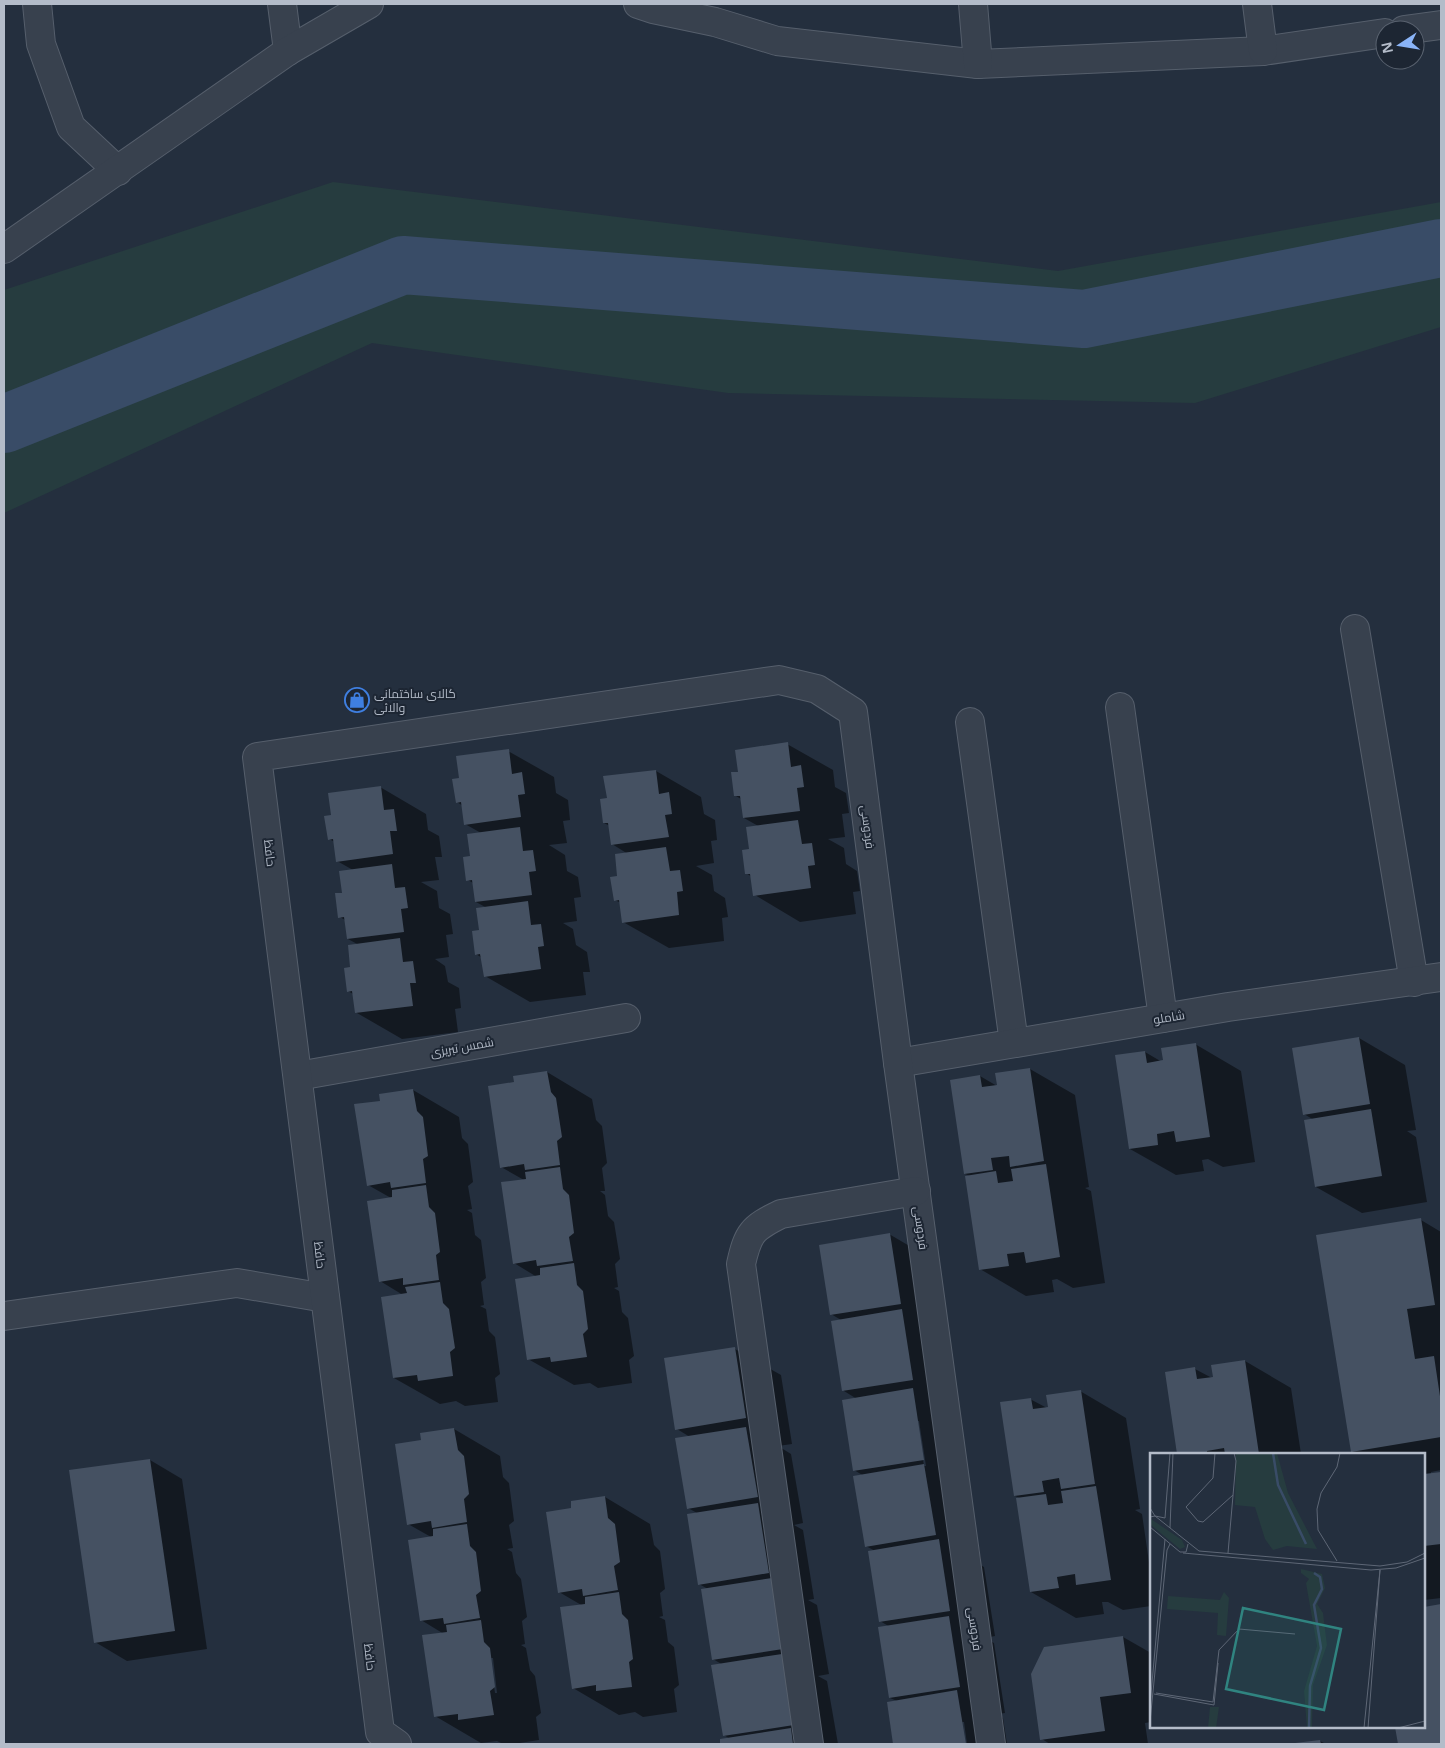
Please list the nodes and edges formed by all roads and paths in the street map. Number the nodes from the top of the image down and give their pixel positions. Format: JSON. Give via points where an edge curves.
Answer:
{"nodes":[{"id":1,"x":37,"y":4,"type":"edge"},
{"id":2,"x":282,"y":4,"type":"edge"},
{"id":3,"x":369,"y":4,"type":"edge"},
{"id":4,"x":638,"y":4,"type":"edge"},
{"id":5,"x":973,"y":4,"type":"edge"},
{"id":6,"x":1257,"y":4,"type":"edge"},
{"id":7,"x":715,"y":13,"type":"edge"},
{"id":8,"x":1441,"y":24,"type":"edge"},
{"id":9,"x":1425,"y":27,"type":"edge"},
{"id":10,"x":1375,"y":34,"type":"edge"},
{"id":11,"x":288,"y":51,"type":"junction"},
{"id":12,"x":1264,"y":51,"type":"junction"},
{"id":13,"x":978,"y":64,"type":"junction"},
{"id":14,"x":118,"y":170,"type":"junction"},
{"id":15,"x":4,"y":249,"type":"edge"},
{"id":16,"x":1355,"y":629,"type":"dead end"},
{"id":17,"x":1120,"y":707,"type":"dead end"},
{"id":18,"x":970,"y":722,"type":"dead end"},
{"id":19,"x":258,"y":757,"type":"joint"},
{"id":20,"x":1441,"y":977,"type":"edge"},
{"id":21,"x":1414,"y":982,"type":"junction"},
{"id":22,"x":626,"y":1018,"type":"dead end"},
{"id":23,"x":1163,"y":1018,"type":"junction"},
{"id":24,"x":1014,"y":1044,"type":"junction"},
{"id":25,"x":898,"y":1063,"type":"junction"},
{"id":26,"x":298,"y":1076,"type":"junction"},
{"id":27,"x":916,"y":1191,"type":"junction"},
{"id":28,"x":325,"y":1298,"type":"junction"},
{"id":29,"x":4,"y":1316,"type":"edge"},
{"id":30,"x":397,"y":1744,"type":"edge"},
{"id":31,"x":810,"y":1744,"type":"edge"},
{"id":32,"x":991,"y":1744,"type":"edge"}],
"edges":[{"from":1,"to":14,"type":"street","via":[[41,44],[71,127]]},
{"from":2,"to":11,"type":"street"},
{"from":3,"to":11,"type":"street"},
{"from":4,"to":7,"type":"street","via":[[653,9]]},
{"from":5,"to":13,"type":"street"},
{"from":6,"to":12,"type":"street"},
{"from":7,"to":13,"type":"street","via":[[777,41]]},
{"from":8,"to":9,"type":"street"},
{"from":10,"to":12,"type":"street"},
{"from":11,"to":14,"type":"street"},
{"from":12,"to":13,"type":"street"},
{"from":14,"to":15,"type":"street"},
{"from":16,"to":21,"type":"street"},
{"from":17,"to":23,"type":"street"},
{"from":18,"to":24,"type":"street"},
{"from":19,"to":25,"type":"street","name":"فردوسی","via":[[779,680],[817,689],[853,712]]},
{"from":19,"to":26,"type":"street","name":"حافظ"},
{"from":20,"to":21,"type":"street","name":"شاملو"},
{"from":21,"to":23,"type":"street","name":"شاملو"},
{"from":22,"to":26,"type":"street","name":"شمس تبریزی"},
{"from":23,"to":24,"type":"street","name":"شاملو"},
{"from":24,"to":25,"type":"street","name":"شاملو"},
{"from":25,"to":27,"type":"street","name":"فردوسی"},
{"from":26,"to":28,"type":"street","name":"حافظ"},
{"from":27,"to":31,"type":"street","via":[[781,1214],[763,1223],[750,1235],[742,1264]]},
{"from":27,"to":32,"type":"street","name":"فردوسی"},
{"from":28,"to":29,"type":"street","via":[[237,1284]]},
{"from":28,"to":30,"type":"street","name":"حافظ","via":[[380,1732]]}]}
